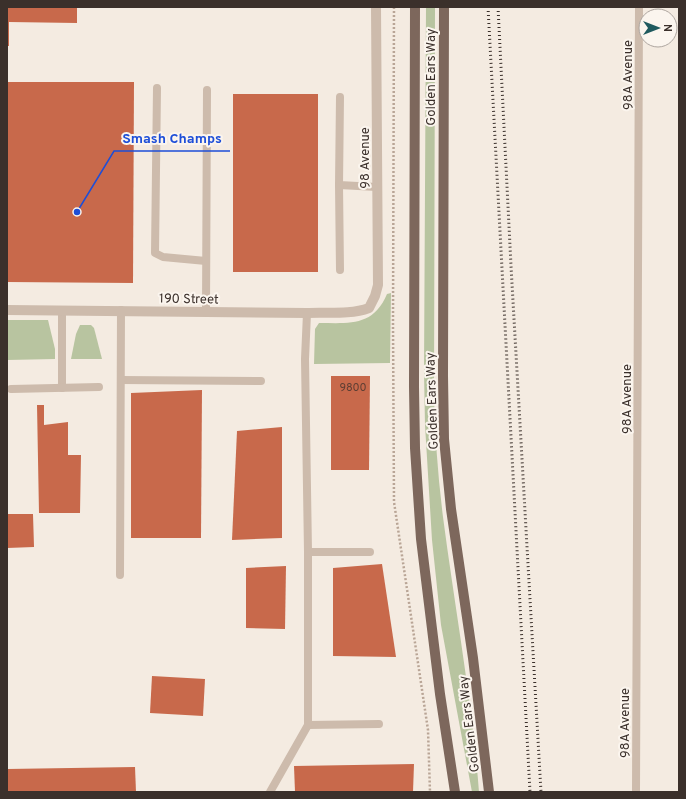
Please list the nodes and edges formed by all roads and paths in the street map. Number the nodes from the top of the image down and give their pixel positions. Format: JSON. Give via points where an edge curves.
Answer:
{"nodes":[{"id":1,"x":376,"y":7,"type":"edge"},
{"id":2,"x":415,"y":7,"type":"edge"},
{"id":3,"x":444,"y":7,"type":"edge"},
{"id":4,"x":639,"y":7,"type":"edge"},
{"id":5,"x":157,"y":88,"type":"dead end"},
{"id":6,"x":206,"y":90,"type":"dead end"},
{"id":7,"x":340,"y":97,"type":"dead end"},
{"id":8,"x":339,"y":185,"type":"junction"},
{"id":9,"x":377,"y":187,"type":"junction"},
{"id":10,"x":206,"y":261,"type":"junction"},
{"id":11,"x":340,"y":270,"type":"dead end"},
{"id":12,"x":369,"y":308,"type":"joint"},
{"id":13,"x":7,"y":310,"type":"edge"},
{"id":14,"x":62,"y":310,"type":"junction"},
{"id":15,"x":121,"y":310,"type":"junction"},
{"id":16,"x":206,"y":311,"type":"junction"},
{"id":17,"x":306,"y":312,"type":"junction"},
{"id":18,"x":121,"y":380,"type":"junction"},
{"id":19,"x":261,"y":381,"type":"dead end"},
{"id":20,"x":62,"y":388,"type":"junction"},
{"id":21,"x":99,"y":388,"type":"dead end"},
{"id":22,"x":11,"y":389,"type":"dead end"},
{"id":23,"x":308,"y":552,"type":"junction"},
{"id":24,"x":370,"y":552,"type":"dead end"},
{"id":25,"x":120,"y":575,"type":"dead end"},
{"id":26,"x":379,"y":724,"type":"dead end"},
{"id":27,"x":308,"y":726,"type":"junction"},
{"id":28,"x":270,"y":792,"type":"edge"},
{"id":29,"x":455,"y":792,"type":"edge"},
{"id":30,"x":489,"y":792,"type":"edge"},
{"id":31,"x":636,"y":792,"type":"edge"}],
"edges":[{"from":1,"to":9,"type":"street","name":"98 Avenue"},
{"from":2,"to":29,"type":"main road","name":"Golden Ears Way","via":[[415,448],[421,539]]},
{"from":3,"to":30,"type":"main road","name":"Golden Ears Way","via":[[444,439]]},
{"from":4,"to":31,"type":"lane","name":"98A Avenue"},
{"from":5,"to":10,"type":"lane","via":[[155,253],[163,257]]},
{"from":6,"to":10,"type":"lane"},
{"from":7,"to":8,"type":"lane"},
{"from":8,"to":9,"type":"lane"},
{"from":8,"to":11,"type":"lane"},
{"from":9,"to":12,"type":"street","name":"98 Avenue","via":[[378,285]]},
{"from":10,"to":16,"type":"lane"},
{"from":12,"to":17,"type":"street","name":"190 Street","via":[[357,311]]},
{"from":13,"to":14,"type":"street","name":"190 Street"},
{"from":14,"to":15,"type":"street","name":"190 Street"},
{"from":14,"to":20,"type":"lane"},
{"from":15,"to":16,"type":"street","name":"190 Street"},
{"from":15,"to":18,"type":"lane"},
{"from":16,"to":17,"type":"street","name":"190 Street"},
{"from":17,"to":23,"type":"lane"},
{"from":18,"to":19,"type":"lane"},
{"from":18,"to":25,"type":"lane"},
{"from":20,"to":21,"type":"lane"},
{"from":20,"to":22,"type":"lane"},
{"from":23,"to":24,"type":"lane"},
{"from":23,"to":27,"type":"lane"},
{"from":26,"to":27,"type":"lane"},
{"from":27,"to":28,"type":"lane"}]}
